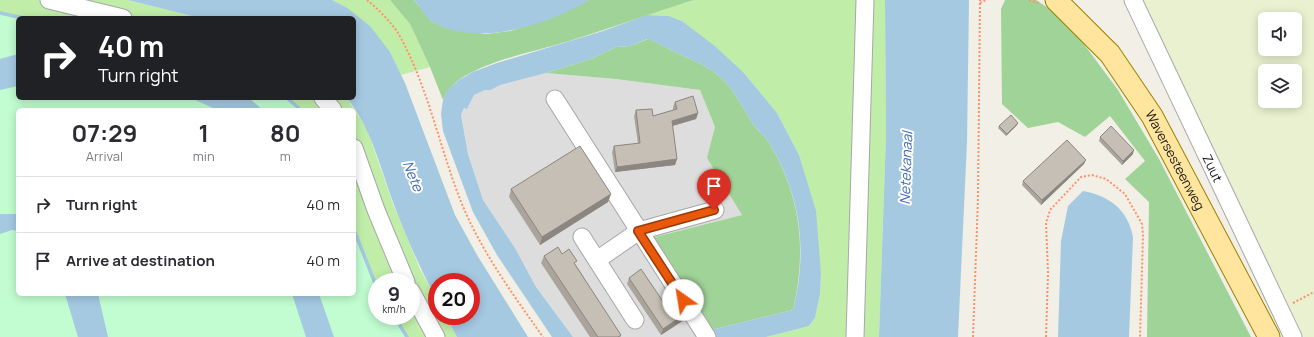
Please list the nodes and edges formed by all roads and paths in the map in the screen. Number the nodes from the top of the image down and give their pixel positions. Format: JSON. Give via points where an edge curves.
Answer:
{"nodes":[{"id":1,"x":49,"y":0,"type":"edge"},
{"id":2,"x":367,"y":0,"type":"edge"},
{"id":3,"x":865,"y":0,"type":"edge"},
{"id":4,"x":986,"y":0,"type":"edge"},
{"id":5,"x":1056,"y":0,"type":"edge"},
{"id":6,"x":1133,"y":0,"type":"edge"},
{"id":7,"x":980,"y":2,"type":"edge"},
{"id":8,"x":115,"y":16,"type":"edge"},
{"id":9,"x":555,"y":99,"type":"dead end"},
{"id":10,"x":325,"y":100,"type":"edge"},
{"id":11,"x":331,"y":108,"type":"edge"},
{"id":12,"x":356,"y":154,"type":"edge"},
{"id":13,"x":714,"y":210,"type":"dead end"},
{"id":14,"x":638,"y":231,"type":"junction"},
{"id":15,"x":582,"y":237,"type":"dead end"},
{"id":16,"x":597,"y":260,"type":"junction"},
{"id":17,"x":402,"y":273,"type":"edge"},
{"id":18,"x":1314,"y":292,"type":"edge"},
{"id":19,"x":420,"y":308,"type":"edge"},
{"id":20,"x":1279,"y":311,"type":"junction"},
{"id":21,"x":635,"y":320,"type":"dead end"},
{"id":22,"x":851,"y":336,"type":"edge"},
{"id":23,"x":436,"y":337,"type":"edge"},
{"id":24,"x":543,"y":337,"type":"edge"},
{"id":25,"x":707,"y":337,"type":"edge"},
{"id":26,"x":973,"y":337,"type":"edge"},
{"id":27,"x":1046,"y":337,"type":"edge"},
{"id":28,"x":1140,"y":337,"type":"edge"},
{"id":29,"x":1269,"y":337,"type":"edge"},
{"id":30,"x":1293,"y":337,"type":"edge"}],
"edges":[{"from":1,"to":8,"type":"street"},
{"from":2,"to":24,"type":"path","via":[[397,33],[416,72],[454,185],[476,234]]},
{"from":3,"to":22,"type":"street"},
{"from":4,"to":7,"type":"path"},
{"from":5,"to":29,"type":"main road","name":"Waversesteenweg","via":[[1110,54],[1152,116]]},
{"from":6,"to":20,"type":"street","name":"Zuut"},
{"from":7,"to":26,"type":"path","via":[[978,198]]},
{"from":9,"to":14,"type":"street"},
{"from":10,"to":11,"type":"street"},
{"from":12,"to":17,"type":"street"},
{"from":13,"to":14,"type":"street"},
{"from":14,"to":16,"type":"street"},
{"from":14,"to":25,"type":"street"},
{"from":15,"to":16,"type":"street"},
{"from":16,"to":21,"type":"street"},
{"from":18,"to":20,"type":"path"},
{"from":19,"to":23,"type":"street"},
{"from":20,"to":30,"type":"street","name":"Zuut"},
{"from":27,"to":28,"type":"path","via":[[1046,223],[1050,210],[1081,177],[1092,175],[1106,179],[1125,194],[1142,224]]}]}
